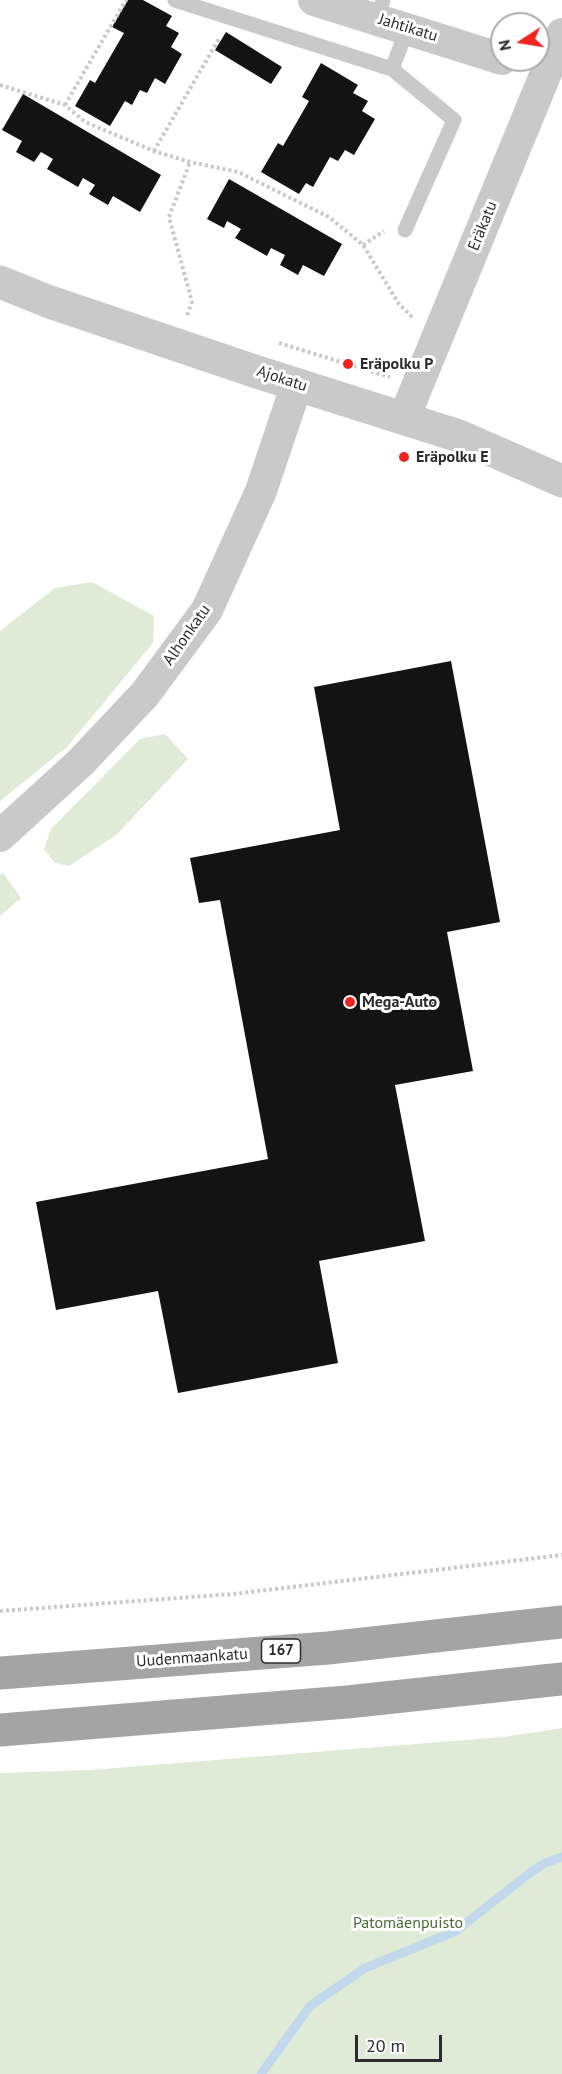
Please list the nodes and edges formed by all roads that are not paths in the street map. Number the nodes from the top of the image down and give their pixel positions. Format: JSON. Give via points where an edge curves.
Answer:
{"nodes":[{"id":1,"x":175,"y":0,"type":"edge"},
{"id":2,"x":314,"y":0,"type":"edge"},
{"id":3,"x":381,"y":9,"type":"edge"},
{"id":4,"x":408,"y":27,"type":"junction"},
{"id":5,"x":562,"y":34,"type":"edge"},
{"id":6,"x":490,"y":55,"type":"edge"},
{"id":7,"x":392,"y":69,"type":"junction"},
{"id":8,"x":540,"y":72,"type":"edge"},
{"id":9,"x":546,"y":74,"type":"junction"},
{"id":10,"x":405,"y":230,"type":"dead end"},
{"id":11,"x":0,"y":282,"type":"edge"},
{"id":12,"x":297,"y":384,"type":"junction"},
{"id":13,"x":404,"y":418,"type":"junction"},
{"id":14,"x":562,"y":481,"type":"edge"},
{"id":15,"x":0,"y":836,"type":"edge"},
{"id":16,"x":562,"y":1622,"type":"edge"},
{"id":17,"x":0,"y":1673,"type":"edge"},
{"id":18,"x":562,"y":1679,"type":"edge"},
{"id":19,"x":0,"y":1730,"type":"edge"}],
"edges":[{"from":1,"to":7,"type":"lane"},
{"from":2,"to":3,"type":"street","name":"Jahtikatu"},
{"from":3,"to":4,"type":"street","name":"Jahtikatu"},
{"from":4,"to":6,"type":"street","name":"Jahtikatu"},
{"from":4,"to":7,"type":"lane"},
{"from":5,"to":9,"type":"street","name":"Eräkatu"},
{"from":7,"to":10,"type":"lane","via":[[454,120]]},
{"from":8,"to":9,"type":"street","name":"Jahtikatu"},
{"from":9,"to":13,"type":"street","name":"Eräkatu"},
{"from":11,"to":12,"type":"street","name":"Ajokatu"},
{"from":12,"to":13,"type":"street","name":"Ajokatu"},
{"from":12,"to":15,"type":"street","name":"Alhonkatu","via":[[261,491],[207,610],[145,694],[81,762]]},
{"from":13,"to":14,"type":"street","name":"Ajokatu","via":[[459,436]]},
{"from":16,"to":17,"type":"main road","name":"Uudenmaankatu","number":"167","via":[[328,1648]]},
{"from":18,"to":19,"type":"main road","via":[[346,1702]]}]}
